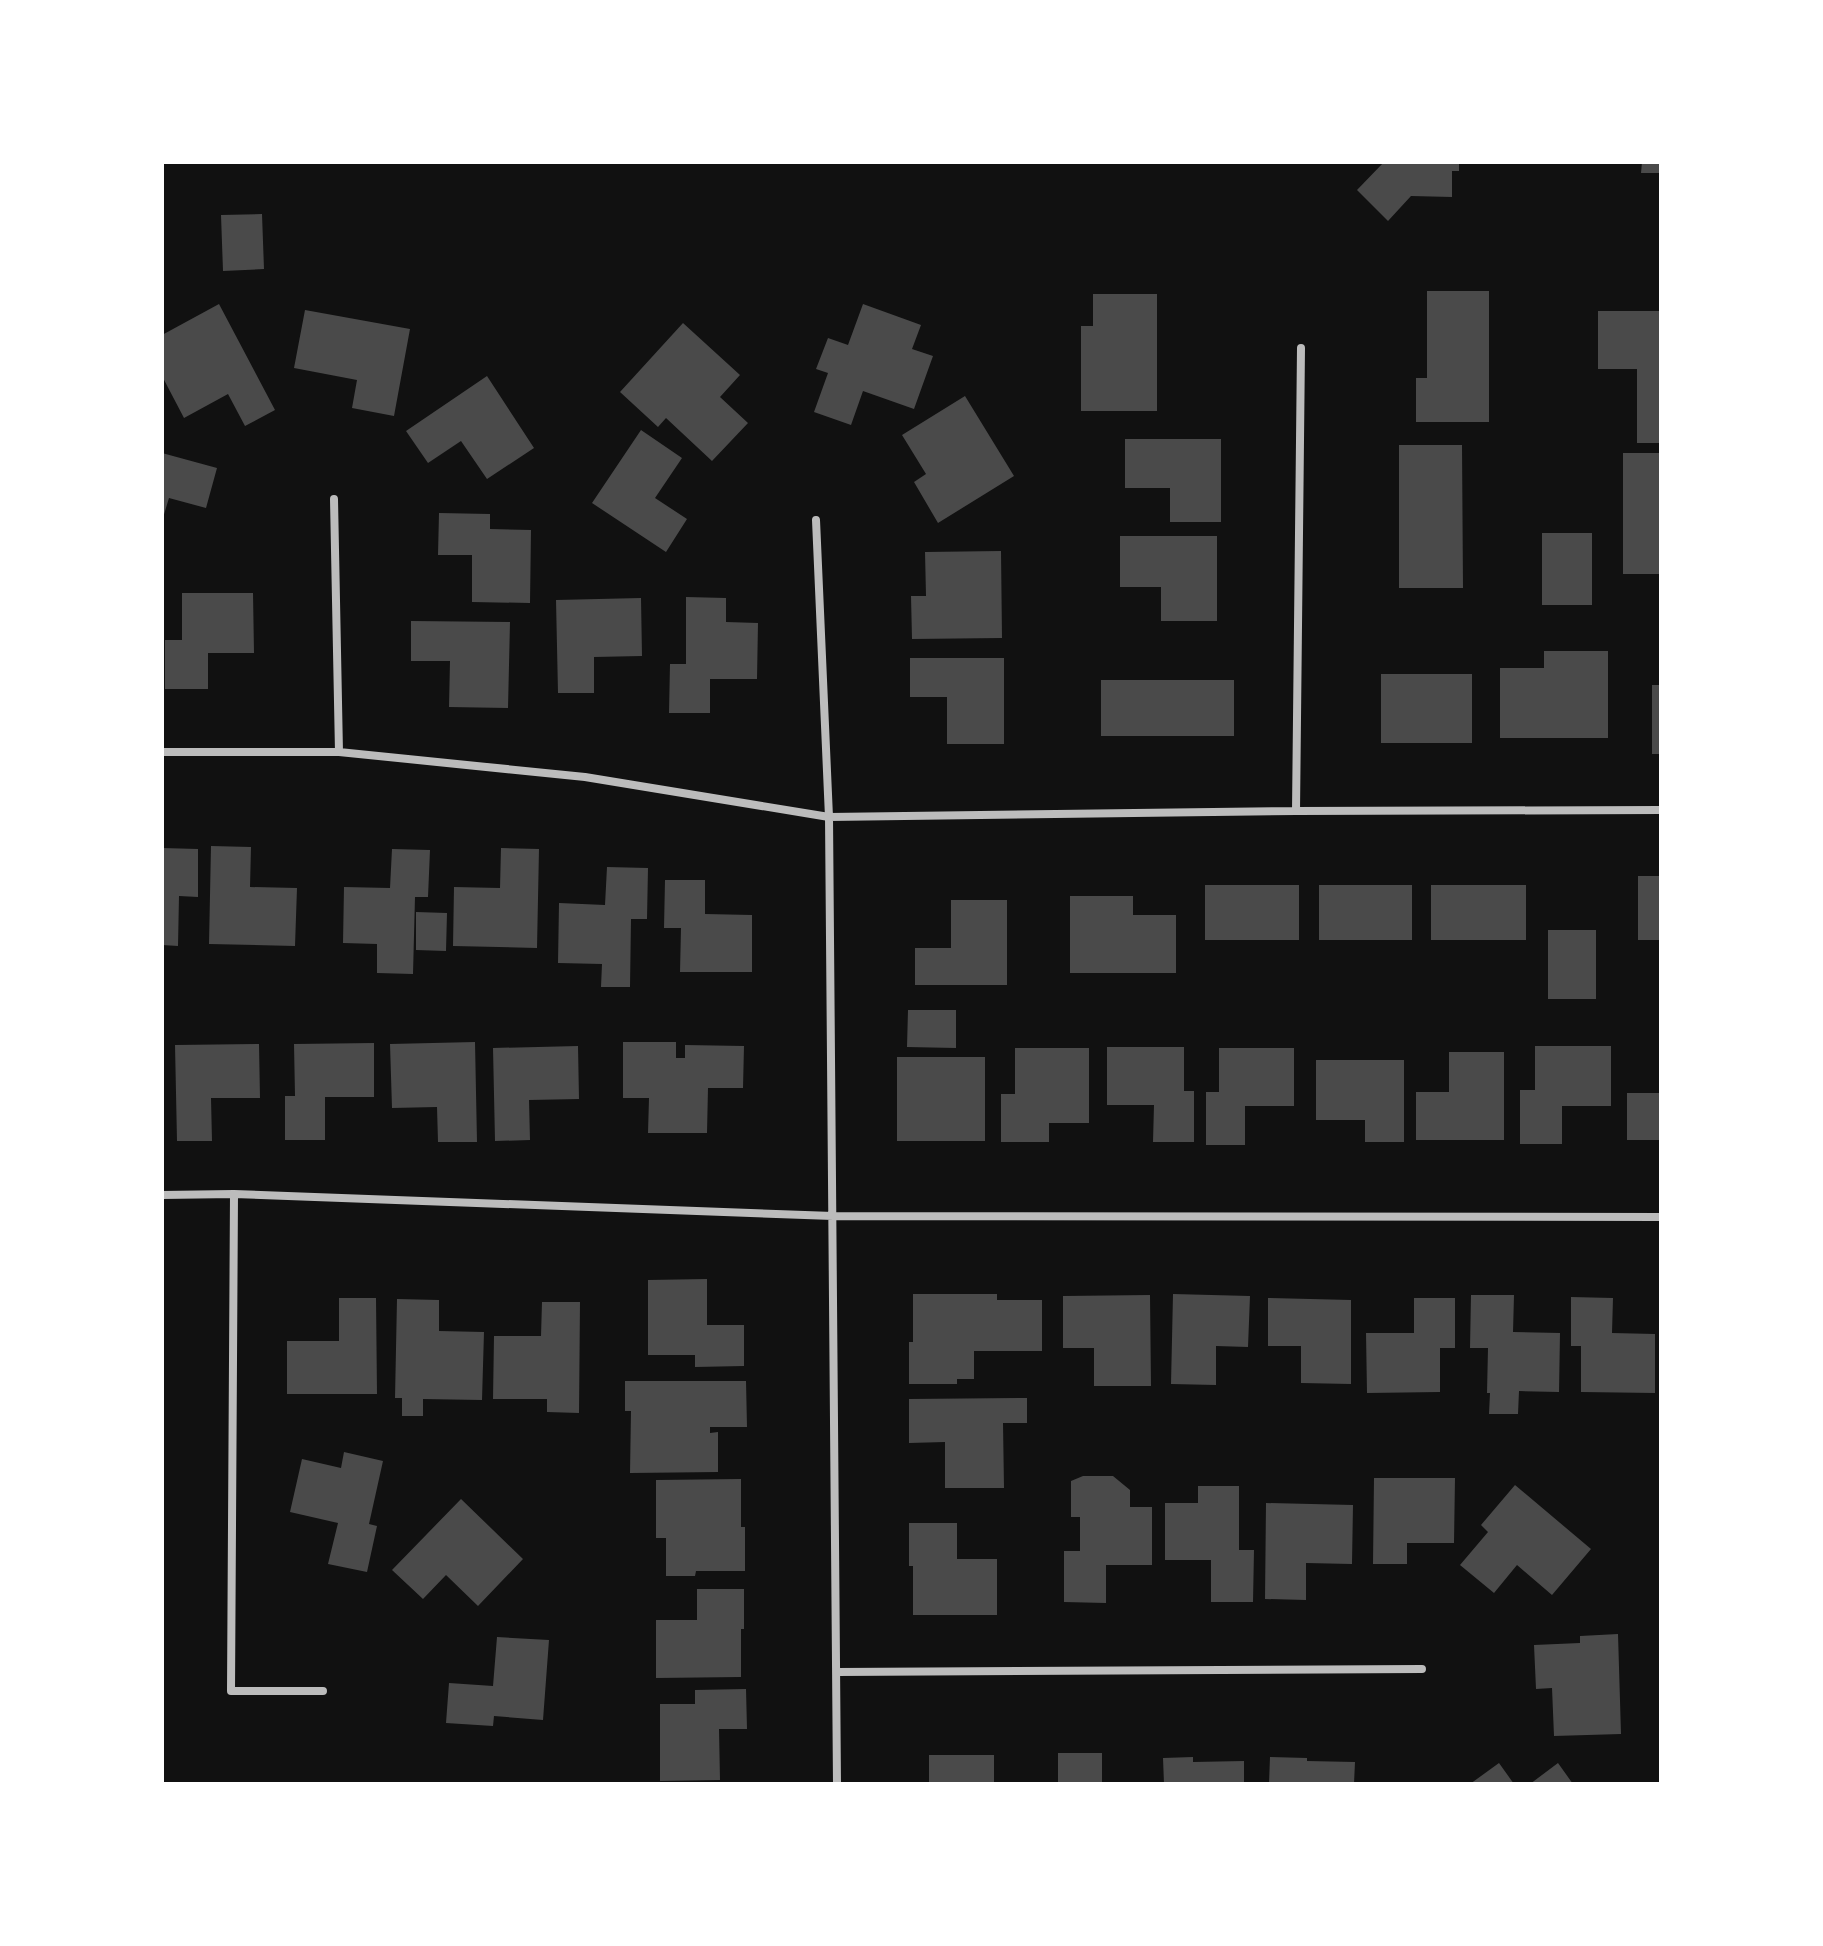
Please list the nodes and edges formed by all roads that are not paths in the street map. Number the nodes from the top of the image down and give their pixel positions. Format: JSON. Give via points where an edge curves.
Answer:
{"nodes":[{"id":1,"x":1301,"y":348,"type":"dead end"},
{"id":2,"x":334,"y":499,"type":"dead end"},
{"id":3,"x":816,"y":520,"type":"dead end"},
{"id":4,"x":162,"y":752,"type":"edge"},
{"id":5,"x":339,"y":752,"type":"junction"},
{"id":6,"x":1661,"y":810,"type":"edge"},
{"id":7,"x":1296,"y":811,"type":"junction"},
{"id":8,"x":829,"y":817,"type":"junction"},
{"id":9,"x":234,"y":1194,"type":"junction"},
{"id":10,"x":162,"y":1195,"type":"edge"},
{"id":11,"x":833,"y":1216,"type":"junction"},
{"id":12,"x":1661,"y":1217,"type":"edge"},
{"id":13,"x":1422,"y":1669,"type":"dead end"},
{"id":14,"x":837,"y":1672,"type":"junction"},
{"id":15,"x":323,"y":1691,"type":"dead end"},
{"id":16,"x":837,"y":1784,"type":"edge"}],
"edges":[{"from":1,"to":7,"type":"street"},
{"from":2,"to":5,"type":"street"},
{"from":3,"to":8,"type":"street"},
{"from":4,"to":5,"type":"street"},
{"from":5,"to":8,"type":"street","via":[[585,777]]},
{"from":6,"to":7,"type":"street"},
{"from":7,"to":8,"type":"street"},
{"from":8,"to":11,"type":"street"},
{"from":9,"to":10,"type":"street"},
{"from":9,"to":11,"type":"street"},
{"from":9,"to":15,"type":"street","via":[[231,1691]]},
{"from":11,"to":12,"type":"street"},
{"from":11,"to":14,"type":"street"},
{"from":13,"to":14,"type":"street"},
{"from":14,"to":16,"type":"street"}]}
